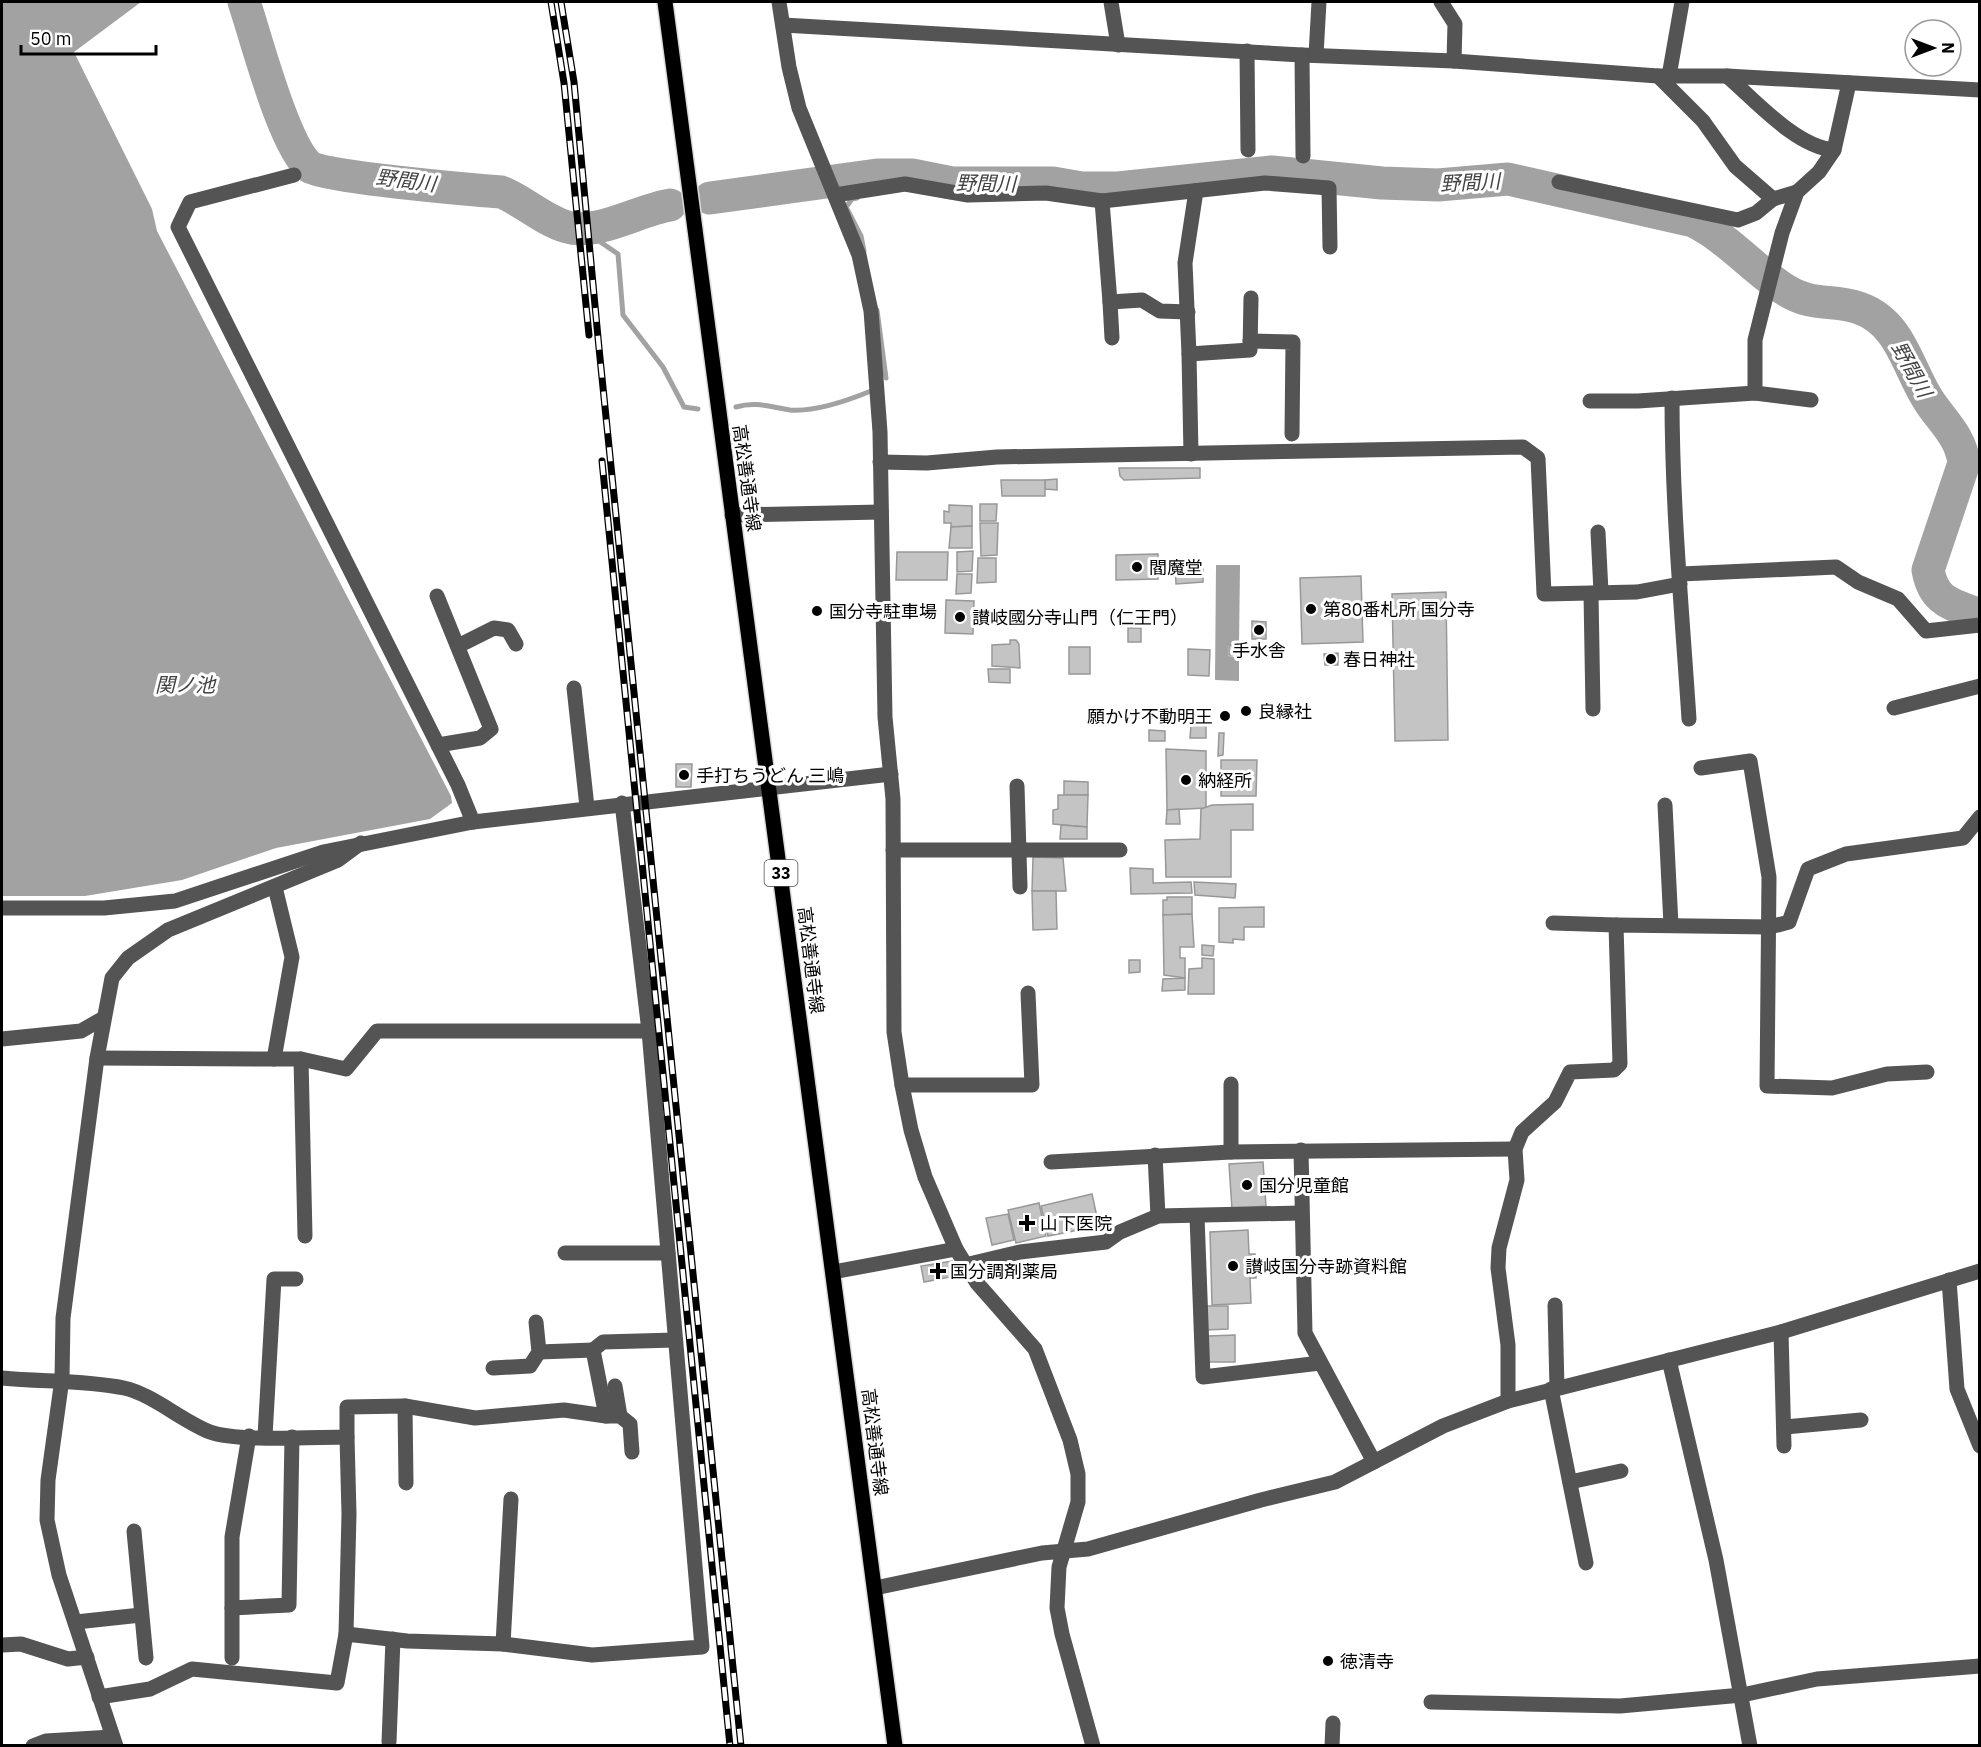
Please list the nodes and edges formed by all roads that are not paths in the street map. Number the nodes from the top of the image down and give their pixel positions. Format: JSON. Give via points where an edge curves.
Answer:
{"nodes":[{"id":1,"x":665,"y":2,"type":"edge"},
{"id":2,"x":779,"y":2,"type":"edge"},
{"id":3,"x":1111,"y":2,"type":"edge"},
{"id":4,"x":1319,"y":2,"type":"edge"},
{"id":5,"x":1441,"y":2,"type":"edge"},
{"id":6,"x":1683,"y":2,"type":"edge"},
{"id":7,"x":783,"y":25,"type":"junction"},
{"id":8,"x":1118,"y":45,"type":"junction"},
{"id":9,"x":1247,"y":51,"type":"junction"},
{"id":10,"x":1309,"y":55,"type":"junction"},
{"id":11,"x":1454,"y":61,"type":"junction"},
{"id":12,"x":1663,"y":76,"type":"junction"},
{"id":13,"x":1727,"y":76,"type":"junction"},
{"id":14,"x":1850,"y":83,"type":"junction"},
{"id":15,"x":1980,"y":90,"type":"edge"},
{"id":16,"x":1248,"y":150,"type":"dead end"},
{"id":17,"x":1834,"y":150,"type":"junction"},
{"id":18,"x":1303,"y":156,"type":"dead end"},
{"id":19,"x":294,"y":175,"type":"dead end"},
{"id":20,"x":1559,"y":182,"type":"dead end"},
{"id":21,"x":831,"y":186,"type":"junction"},
{"id":22,"x":1196,"y":191,"type":"junction"},
{"id":23,"x":1797,"y":192,"type":"junction"},
{"id":24,"x":1773,"y":199,"type":"junction"},
{"id":25,"x":1102,"y":201,"type":"junction"},
{"id":26,"x":1330,"y":247,"type":"dead end"},
{"id":27,"x":1251,"y":298,"type":"dead end"},
{"id":28,"x":1110,"y":302,"type":"junction"},
{"id":29,"x":1188,"y":312,"type":"junction"},
{"id":30,"x":1112,"y":338,"type":"dead end"},
{"id":31,"x":1250,"y":341,"type":"junction"},
{"id":32,"x":1189,"y":354,"type":"junction"},
{"id":33,"x":1755,"y":393,"type":"junction"},
{"id":34,"x":1672,"y":398,"type":"junction"},
{"id":35,"x":1811,"y":400,"type":"dead end"},
{"id":36,"x":1590,"y":401,"type":"dead end"},
{"id":37,"x":1292,"y":434,"type":"dead end"},
{"id":38,"x":1191,"y":454,"type":"junction"},
{"id":39,"x":880,"y":462,"type":"junction"},
{"id":40,"x":881,"y":512,"type":"junction"},
{"id":41,"x":732,"y":515,"type":"junction"},
{"id":42,"x":1598,"y":532,"type":"dead end"},
{"id":43,"x":1680,"y":579,"type":"junction"},
{"id":44,"x":1596,"y":593,"type":"junction"},
{"id":45,"x":437,"y":596,"type":"dead end"},
{"id":46,"x":1980,"y":625,"type":"edge"},
{"id":47,"x":516,"y":644,"type":"dead end"},
{"id":48,"x":458,"y":646,"type":"junction"},
{"id":49,"x":1980,"y":686,"type":"edge"},
{"id":50,"x":574,"y":688,"type":"dead end"},
{"id":51,"x":1894,"y":708,"type":"dead end"},
{"id":52,"x":1593,"y":709,"type":"dead end"},
{"id":53,"x":1689,"y":719,"type":"dead end"},
{"id":54,"x":438,"y":746,"type":"junction"},
{"id":55,"x":1701,"y":768,"type":"dead end"},
{"id":56,"x":891,"y":774,"type":"junction"},
{"id":57,"x":1017,"y":786,"type":"dead end"},
{"id":58,"x":770,"y":789,"type":"junction"},
{"id":59,"x":622,"y":803,"type":"junction"},
{"id":60,"x":1665,"y":805,"type":"dead end"},
{"id":61,"x":587,"y":807,"type":"junction"},
{"id":62,"x":1980,"y":817,"type":"edge"},
{"id":63,"x":472,"y":822,"type":"junction"},
{"id":64,"x":361,"y":843,"type":"junction"},
{"id":65,"x":1021,"y":849,"type":"junction"},
{"id":66,"x":893,"y":850,"type":"junction"},
{"id":67,"x":1120,"y":850,"type":"dead end"},
{"id":68,"x":275,"y":887,"type":"junction"},
{"id":69,"x":1020,"y":887,"type":"dead end"},
{"id":70,"x":2,"y":908,"type":"edge"},
{"id":71,"x":1553,"y":922,"type":"dead end"},
{"id":72,"x":1616,"y":925,"type":"junction"},
{"id":73,"x":1671,"y":925,"type":"junction"},
{"id":74,"x":1770,"y":927,"type":"junction"},
{"id":75,"x":1028,"y":993,"type":"dead end"},
{"id":76,"x":102,"y":1019,"type":"junction"},
{"id":77,"x":649,"y":1031,"type":"junction"},
{"id":78,"x":2,"y":1039,"type":"edge"},
{"id":79,"x":97,"y":1058,"type":"junction"},
{"id":80,"x":274,"y":1059,"type":"junction"},
{"id":81,"x":300,"y":1059,"type":"junction"},
{"id":82,"x":1927,"y":1071,"type":"dead end"},
{"id":83,"x":1231,"y":1084,"type":"dead end"},
{"id":84,"x":902,"y":1085,"type":"junction"},
{"id":85,"x":1515,"y":1149,"type":"junction"},
{"id":86,"x":1301,"y":1150,"type":"junction"},
{"id":87,"x":1231,"y":1152,"type":"junction"},
{"id":88,"x":1155,"y":1155,"type":"junction"},
{"id":89,"x":1052,"y":1162,"type":"dead end"},
{"id":90,"x":1301,"y":1213,"type":"junction"},
{"id":91,"x":1158,"y":1216,"type":"junction"},
{"id":92,"x":1197,"y":1216,"type":"junction"},
{"id":93,"x":305,"y":1236,"type":"dead end"},
{"id":94,"x":956,"y":1249,"type":"junction"},
{"id":95,"x":564,"y":1253,"type":"dead end"},
{"id":96,"x":668,"y":1253,"type":"junction"},
{"id":97,"x":965,"y":1265,"type":"junction"},
{"id":98,"x":1980,"y":1271,"type":"edge"},
{"id":99,"x":833,"y":1272,"type":"junction"},
{"id":100,"x":296,"y":1279,"type":"dead end"},
{"id":101,"x":1949,"y":1280,"type":"junction"},
{"id":102,"x":1555,"y":1305,"type":"dead end"},
{"id":103,"x":536,"y":1322,"type":"dead end"},
{"id":104,"x":1781,"y":1332,"type":"junction"},
{"id":105,"x":675,"y":1340,"type":"junction"},
{"id":106,"x":593,"y":1350,"type":"junction"},
{"id":107,"x":539,"y":1352,"type":"junction"},
{"id":108,"x":1669,"y":1360,"type":"junction"},
{"id":109,"x":1320,"y":1363,"type":"junction"},
{"id":110,"x":494,"y":1368,"type":"dead end"},
{"id":111,"x":2,"y":1378,"type":"edge"},
{"id":112,"x":62,"y":1379,"type":"junction"},
{"id":113,"x":615,"y":1386,"type":"dead end"},
{"id":114,"x":1554,"y":1389,"type":"junction"},
{"id":115,"x":1508,"y":1401,"type":"junction"},
{"id":116,"x":405,"y":1406,"type":"junction"},
{"id":117,"x":613,"y":1416,"type":"junction"},
{"id":118,"x":1861,"y":1420,"type":"dead end"},
{"id":119,"x":1785,"y":1427,"type":"junction"},
{"id":120,"x":257,"y":1436,"type":"junction"},
{"id":121,"x":292,"y":1437,"type":"junction"},
{"id":122,"x":347,"y":1437,"type":"junction"},
{"id":123,"x":1784,"y":1446,"type":"dead end"},
{"id":124,"x":1980,"y":1446,"type":"edge"},
{"id":125,"x":632,"y":1452,"type":"dead end"},
{"id":126,"x":1374,"y":1462,"type":"junction"},
{"id":127,"x":1620,"y":1471,"type":"dead end"},
{"id":128,"x":1570,"y":1482,"type":"junction"},
{"id":129,"x":406,"y":1483,"type":"dead end"},
{"id":130,"x":511,"y":1499,"type":"dead end"},
{"id":131,"x":134,"y":1531,"type":"dead end"},
{"id":132,"x":1064,"y":1552,"type":"junction"},
{"id":133,"x":1586,"y":1563,"type":"dead end"},
{"id":134,"x":875,"y":1588,"type":"junction"},
{"id":135,"x":232,"y":1608,"type":"junction"},
{"id":136,"x":141,"y":1615,"type":"junction"},
{"id":137,"x":76,"y":1622,"type":"junction"},
{"id":138,"x":346,"y":1634,"type":"junction"},
{"id":139,"x":393,"y":1639,"type":"junction"},
{"id":140,"x":503,"y":1644,"type":"junction"},
{"id":141,"x":2,"y":1645,"type":"edge"},
{"id":142,"x":87,"y":1657,"type":"junction"},
{"id":143,"x":146,"y":1658,"type":"dead end"},
{"id":144,"x":232,"y":1658,"type":"dead end"},
{"id":145,"x":1980,"y":1666,"type":"edge"},
{"id":146,"x":1742,"y":1695,"type":"junction"},
{"id":147,"x":99,"y":1697,"type":"junction"},
{"id":148,"x":1431,"y":1702,"type":"dead end"},
{"id":149,"x":1333,"y":1723,"type":"dead end"},
{"id":150,"x":114,"y":1741,"type":"edge"},
{"id":151,"x":389,"y":1742,"type":"dead end"},
{"id":152,"x":33,"y":1746,"type":"edge"},
{"id":153,"x":895,"y":1746,"type":"edge"},
{"id":154,"x":1093,"y":1746,"type":"edge"},
{"id":155,"x":1332,"y":1746,"type":"edge"},
{"id":156,"x":1750,"y":1746,"type":"edge"}],
"edges":[{"from":1,"to":41,"type":"main road","name":"高松善通寺線","number":"33"},
{"from":2,"to":7,"type":"street"},
{"from":3,"to":8,"type":"street"},
{"from":4,"to":10,"type":"street"},
{"from":5,"to":11,"type":"street","via":[[1455,24]]},
{"from":6,"to":12,"type":"street"},
{"from":7,"to":8,"type":"street"},
{"from":7,"to":21,"type":"street","via":[[800,108]]},
{"from":8,"to":9,"type":"street"},
{"from":9,"to":10,"type":"street"},
{"from":9,"to":16,"type":"street"},
{"from":10,"to":11,"type":"street"},
{"from":10,"to":18,"type":"street"},
{"from":11,"to":12,"type":"street"},
{"from":12,"to":13,"type":"street"},
{"from":12,"to":24,"type":"street","via":[[1703,121],[1735,166]]},
{"from":13,"to":14,"type":"street"},
{"from":13,"to":17,"type":"street","via":[[1792,132],[1822,149]]},
{"from":14,"to":15,"type":"street"},
{"from":14,"to":17,"type":"street"},
{"from":17,"to":23,"type":"street","via":[[1819,172]]},
{"from":19,"to":54,"type":"street","via":[[190,202],[178,227]]},
{"from":20,"to":24,"type":"street","via":[[1738,220],[1756,213]]},
{"from":21,"to":25,"type":"street","via":[[905,184],[968,195],[1046,193]]},
{"from":21,"to":39,"type":"street","via":[[859,255],[871,311]]},
{"from":22,"to":25,"type":"street"},
{"from":22,"to":26,"type":"street","via":[[1265,183],[1329,188]]},
{"from":22,"to":29,"type":"street","via":[[1185,263]]},
{"from":23,"to":24,"type":"street"},
{"from":23,"to":33,"type":"street","via":[[1782,233],[1755,340]]},
{"from":25,"to":28,"type":"street"},
{"from":27,"to":31,"type":"street"},
{"from":28,"to":29,"type":"street","via":[[1142,300],[1160,311]]},
{"from":28,"to":30,"type":"street"},
{"from":29,"to":32,"type":"street"},
{"from":31,"to":32,"type":"street","via":[[1250,350]]},
{"from":31,"to":37,"type":"street","via":[[1293,342]]},
{"from":32,"to":38,"type":"street"},
{"from":33,"to":34,"type":"street"},
{"from":33,"to":35,"type":"street"},
{"from":34,"to":36,"type":"street"},
{"from":34,"to":43,"type":"street","via":[[1673,501]]},
{"from":38,"to":39,"type":"street"},
{"from":38,"to":44,"type":"street","via":[[1522,447],[1538,458],[1544,594]]},
{"from":39,"to":40,"type":"street"},
{"from":40,"to":41,"type":"street"},
{"from":40,"to":56,"type":"street","via":[[883,682]]},
{"from":41,"to":58,"type":"main road","name":"高松善通寺線","number":"33"},
{"from":42,"to":44,"type":"street"},
{"from":43,"to":44,"type":"street","via":[[1637,592]]},
{"from":43,"to":46,"type":"street","via":[[1836,567],[1858,582],[1898,598],[1926,631]]},
{"from":43,"to":53,"type":"street"},
{"from":44,"to":52,"type":"street"},
{"from":45,"to":48,"type":"street"},
{"from":47,"to":48,"type":"street","via":[[508,630],[494,628]]},
{"from":48,"to":54,"type":"street","via":[[491,729],[480,738]]},
{"from":49,"to":51,"type":"street"},
{"from":50,"to":61,"type":"street"},
{"from":54,"to":63,"type":"street"},
{"from":55,"to":74,"type":"street","via":[[1750,761],[1768,877]]},
{"from":56,"to":58,"type":"street"},
{"from":56,"to":66,"type":"street"},
{"from":57,"to":65,"type":"street"},
{"from":58,"to":59,"type":"street"},
{"from":58,"to":99,"type":"main road","name":"高松善通寺線","number":"33"},
{"from":59,"to":61,"type":"street"},
{"from":59,"to":77,"type":"street"},
{"from":60,"to":73,"type":"street"},
{"from":61,"to":63,"type":"street"},
{"from":62,"to":74,"type":"street","via":[[1963,838],[1846,854],[1808,869],[1789,922]]},
{"from":63,"to":64,"type":"street"},
{"from":64,"to":68,"type":"street","via":[[338,860]]},
{"from":64,"to":70,"type":"street","via":[[289,861],[175,901],[104,908]]},
{"from":65,"to":66,"type":"street"},
{"from":65,"to":67,"type":"street"},
{"from":65,"to":69,"type":"street"},
{"from":66,"to":84,"type":"street","via":[[894,1032]]},
{"from":68,"to":76,"type":"street","via":[[151,940],[112,978]]},
{"from":68,"to":80,"type":"street","via":[[291,957]]},
{"from":71,"to":72,"type":"street"},
{"from":72,"to":73,"type":"street"},
{"from":72,"to":85,"type":"street","via":[[1620,1064],[1614,1070],[1570,1072],[1555,1102],[1522,1132]]},
{"from":73,"to":74,"type":"street"},
{"from":74,"to":82,"type":"street","via":[[1767,1086],[1832,1088],[1887,1074]]},
{"from":75,"to":84,"type":"street","via":[[1032,1085]]},
{"from":76,"to":78,"type":"street","via":[[81,1032]]},
{"from":76,"to":79,"type":"street"},
{"from":77,"to":81,"type":"street","via":[[377,1032],[346,1069]]},
{"from":77,"to":96,"type":"street"},
{"from":79,"to":80,"type":"street"},
{"from":79,"to":112,"type":"street","via":[[63,1318]]},
{"from":80,"to":81,"type":"street"},
{"from":81,"to":93,"type":"street"},
{"from":83,"to":87,"type":"street"},
{"from":84,"to":94,"type":"street","via":[[925,1177]]},
{"from":85,"to":86,"type":"street"},
{"from":85,"to":115,"type":"street","via":[[1517,1180],[1499,1248],[1498,1269],[1508,1345]]},
{"from":86,"to":87,"type":"street"},
{"from":86,"to":90,"type":"street"},
{"from":87,"to":88,"type":"street"},
{"from":88,"to":89,"type":"street"},
{"from":88,"to":91,"type":"street"},
{"from":90,"to":92,"type":"street"},
{"from":90,"to":109,"type":"street","via":[[1305,1333]]},
{"from":91,"to":92,"type":"street"},
{"from":91,"to":97,"type":"street","via":[[1106,1242],[1020,1252]]},
{"from":92,"to":109,"type":"street","via":[[1203,1377]]},
{"from":94,"to":97,"type":"street"},
{"from":94,"to":99,"type":"street"},
{"from":95,"to":96,"type":"street"},
{"from":96,"to":105,"type":"street"},
{"from":97,"to":132,"type":"street","via":[[976,1283],[1035,1349],[1070,1440],[1078,1474],[1078,1502]]},
{"from":98,"to":101,"type":"street"},
{"from":99,"to":134,"type":"main road","name":"高松善通寺線","number":"33"},
{"from":100,"to":120,"type":"street","via":[[274,1279]]},
{"from":101,"to":104,"type":"street"},
{"from":101,"to":124,"type":"street","via":[[1957,1389]]},
{"from":102,"to":114,"type":"street"},
{"from":103,"to":107,"type":"street"},
{"from":104,"to":108,"type":"street"},
{"from":104,"to":119,"type":"street"},
{"from":105,"to":106,"type":"street","via":[[603,1342]]},
{"from":105,"to":140,"type":"street","via":[[702,1647],[592,1655]]},
{"from":106,"to":107,"type":"street"},
{"from":106,"to":117,"type":"street"},
{"from":107,"to":110,"type":"street","via":[[530,1366]]},
{"from":108,"to":114,"type":"street"},
{"from":108,"to":146,"type":"street","via":[[1716,1560]]},
{"from":109,"to":126,"type":"street"},
{"from":111,"to":112,"type":"street","via":[[41,1382]]},
{"from":112,"to":120,"type":"street","via":[[127,1389],[211,1432]]},
{"from":112,"to":137,"type":"street","via":[[48,1480],[47,1520],[59,1575]]},
{"from":113,"to":117,"type":"street"},
{"from":114,"to":115,"type":"street"},
{"from":114,"to":128,"type":"street"},
{"from":115,"to":126,"type":"street","via":[[1443,1426]]},
{"from":116,"to":117,"type":"street","via":[[475,1418],[564,1410]]},
{"from":116,"to":122,"type":"street","via":[[347,1407]]},
{"from":116,"to":129,"type":"street"},
{"from":117,"to":125,"type":"street","via":[[630,1424]]},
{"from":118,"to":119,"type":"street"},
{"from":119,"to":123,"type":"street"},
{"from":120,"to":121,"type":"street"},
{"from":120,"to":135,"type":"street","via":[[232,1537]]},
{"from":121,"to":122,"type":"street"},
{"from":121,"to":135,"type":"street","via":[[289,1605]]},
{"from":122,"to":138,"type":"street"},
{"from":126,"to":132,"type":"street","via":[[1335,1482],[1088,1549]]},
{"from":127,"to":128,"type":"street"},
{"from":128,"to":133,"type":"street"},
{"from":130,"to":140,"type":"street"},
{"from":131,"to":136,"type":"street"},
{"from":132,"to":134,"type":"street","via":[[1042,1553]]},
{"from":132,"to":154,"type":"street","via":[[1059,1567],[1058,1608]]},
{"from":134,"to":153,"type":"main road","name":"高松善通寺線","number":"33"},
{"from":135,"to":144,"type":"street"},
{"from":136,"to":137,"type":"street"},
{"from":136,"to":143,"type":"street"},
{"from":137,"to":142,"type":"street"},
{"from":138,"to":139,"type":"street"},
{"from":138,"to":147,"type":"street","via":[[337,1683],[192,1669],[150,1689]]},
{"from":139,"to":140,"type":"street"},
{"from":139,"to":151,"type":"street"},
{"from":141,"to":142,"type":"street","via":[[21,1644],[68,1659]]},
{"from":142,"to":147,"type":"street"},
{"from":145,"to":146,"type":"street","via":[[1817,1679]]},
{"from":146,"to":148,"type":"street","via":[[1620,1706]]},
{"from":146,"to":156,"type":"street"},
{"from":147,"to":150,"type":"street"},
{"from":149,"to":155,"type":"street"},
{"from":150,"to":152,"type":"street","via":[[46,1741]]}]}
